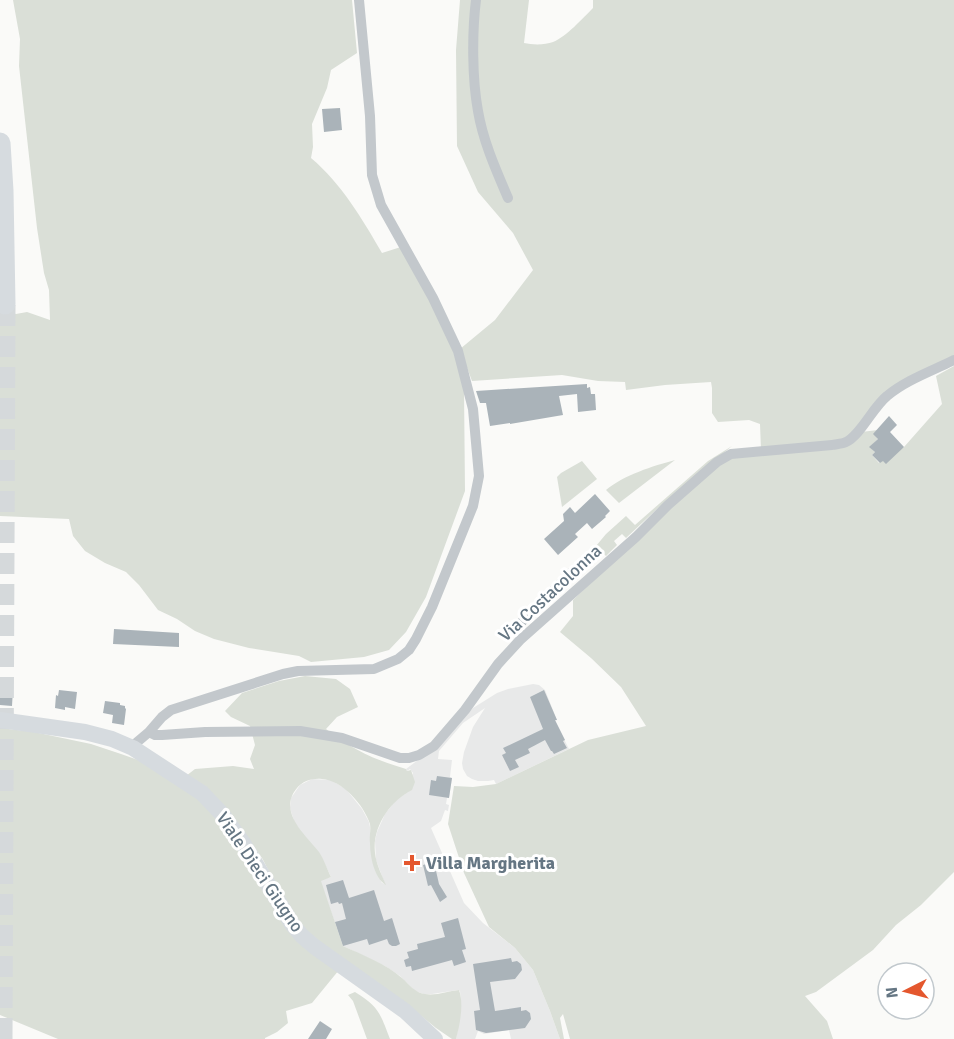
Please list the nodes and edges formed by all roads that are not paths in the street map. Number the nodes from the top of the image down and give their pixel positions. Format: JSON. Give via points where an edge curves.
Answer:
{"nodes":[{"id":1,"x":359,"y":0,"type":"edge"},
{"id":2,"x":476,"y":0,"type":"edge"},
{"id":3,"x":0,"y":143,"type":"edge"},
{"id":4,"x":508,"y":198,"type":"dead end"},
{"id":5,"x":5,"y":304,"type":"dead end"},
{"id":6,"x":954,"y":360,"type":"edge"},
{"id":7,"x":0,"y":720,"type":"edge"},
{"id":8,"x":149,"y":732,"type":"junction"},
{"id":9,"x":133,"y":748,"type":"junction"},
{"id":10,"x":435,"y":1039,"type":"edge"}],
"edges":[{"from":1,"to":8,"type":"street","via":[[372,175],[381,205],[458,351],[473,409],[479,476],[473,506],[432,607],[409,650],[398,659],[374,669],[283,674],[171,710]]},
{"from":2,"to":4,"type":"street","via":[[478,110]]},
{"from":3,"to":5,"type":"highway"},
{"from":6,"to":8,"type":"street","name":"Via Costacolonna","via":[[885,397],[846,442],[731,454],[717,462],[520,640],[434,746],[419,755],[400,758],[342,738],[300,731],[162,735]]},
{"from":7,"to":9,"type":"main road","name":"Viale Dieci Giugno","via":[[85,732]]},
{"from":8,"to":9,"type":"street"},
{"from":9,"to":10,"type":"main road","name":"Viale Dieci Giugno","via":[[202,793],[222,814],[302,936],[405,1011]]}]}
